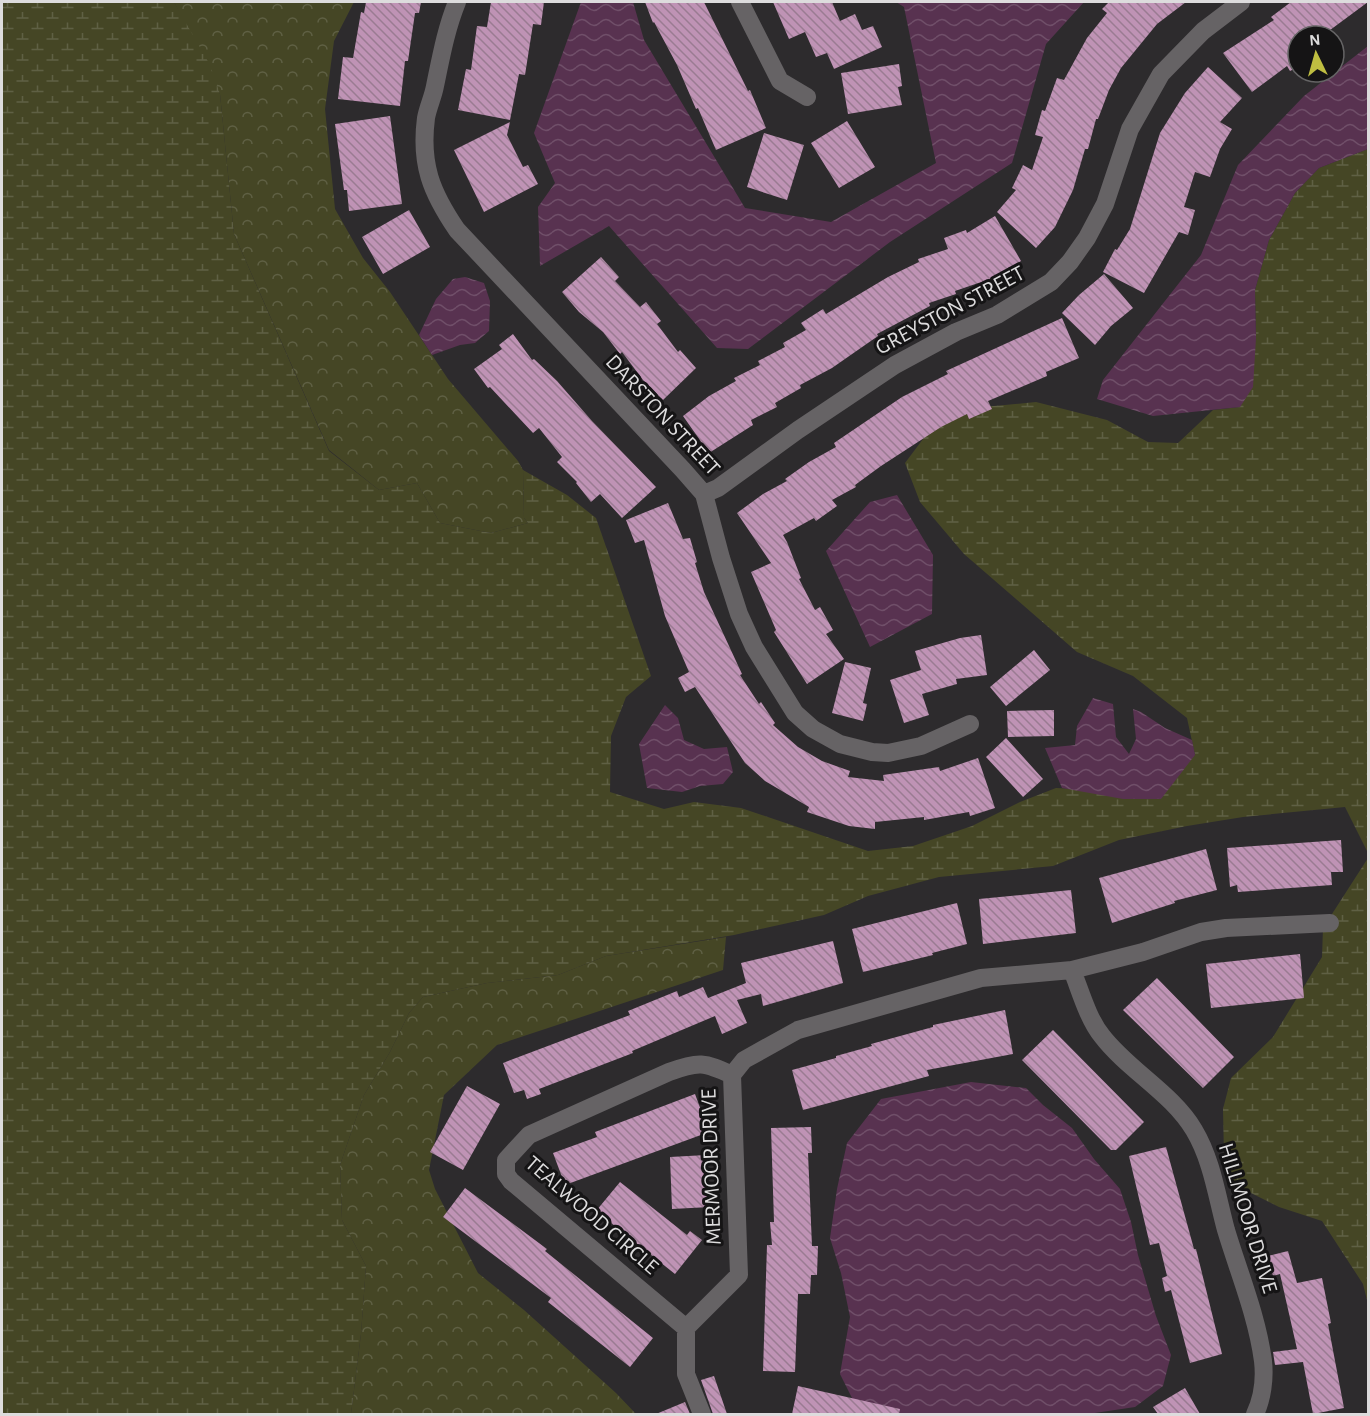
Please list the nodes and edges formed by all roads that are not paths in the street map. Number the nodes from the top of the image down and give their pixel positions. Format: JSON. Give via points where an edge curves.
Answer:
{"nodes":[{"id":1,"x":457,"y":2,"type":"edge"},
{"id":2,"x":740,"y":2,"type":"edge"},
{"id":3,"x":1241,"y":2,"type":"edge"},
{"id":4,"x":807,"y":97,"type":"dead end"},
{"id":5,"x":704,"y":494,"type":"junction"},
{"id":6,"x":969,"y":724,"type":"dead end"},
{"id":7,"x":1330,"y":923,"type":"dead end"},
{"id":8,"x":1072,"y":970,"type":"junction"},
{"id":9,"x":732,"y":1075,"type":"junction"},
{"id":10,"x":686,"y":1328,"type":"junction"},
{"id":11,"x":702,"y":1414,"type":"edge"},
{"id":12,"x":1255,"y":1414,"type":"edge"}],
"edges":[{"from":1,"to":5,"type":"street","name":"DARSTON STREET","via":[[448,22],[424,137],[432,190],[440,206],[457,230]]},
{"from":2,"to":4,"type":"street","via":[[780,81]]},
{"from":3,"to":5,"type":"street","name":"GREYSTON STREET","via":[[1203,31],[1161,74],[1130,129],[1105,204],[1092,230],[1051,282],[998,315],[956,332],[895,365]]},
{"from":5,"to":6,"type":"street","name":"DARSTON STREET","via":[[742,622],[795,713],[813,729],[840,744],[888,753],[921,746]]},
{"from":7,"to":8,"type":"street","name":"MERMOOR DRIVE","via":[[1226,928]]},
{"from":8,"to":9,"type":"street","name":"MERMOOR DRIVE","via":[[981,978],[798,1030],[744,1060]]},
{"from":8,"to":12,"type":"street","name":"HILLMOOR DRIVE","via":[[1101,1035],[1181,1112],[1206,1154],[1248,1296],[1263,1363],[1261,1400]]},
{"from":9,"to":10,"type":"street","name":"MERMOOR DRIVE","via":[[739,1275]]},
{"from":9,"to":10,"type":"street","name":"TEALWOOD CIRCLE","via":[[707,1064],[669,1072],[529,1135],[506,1160],[506,1174],[511,1181]]},
{"from":10,"to":11,"type":"street","via":[[686,1374]]}]}
